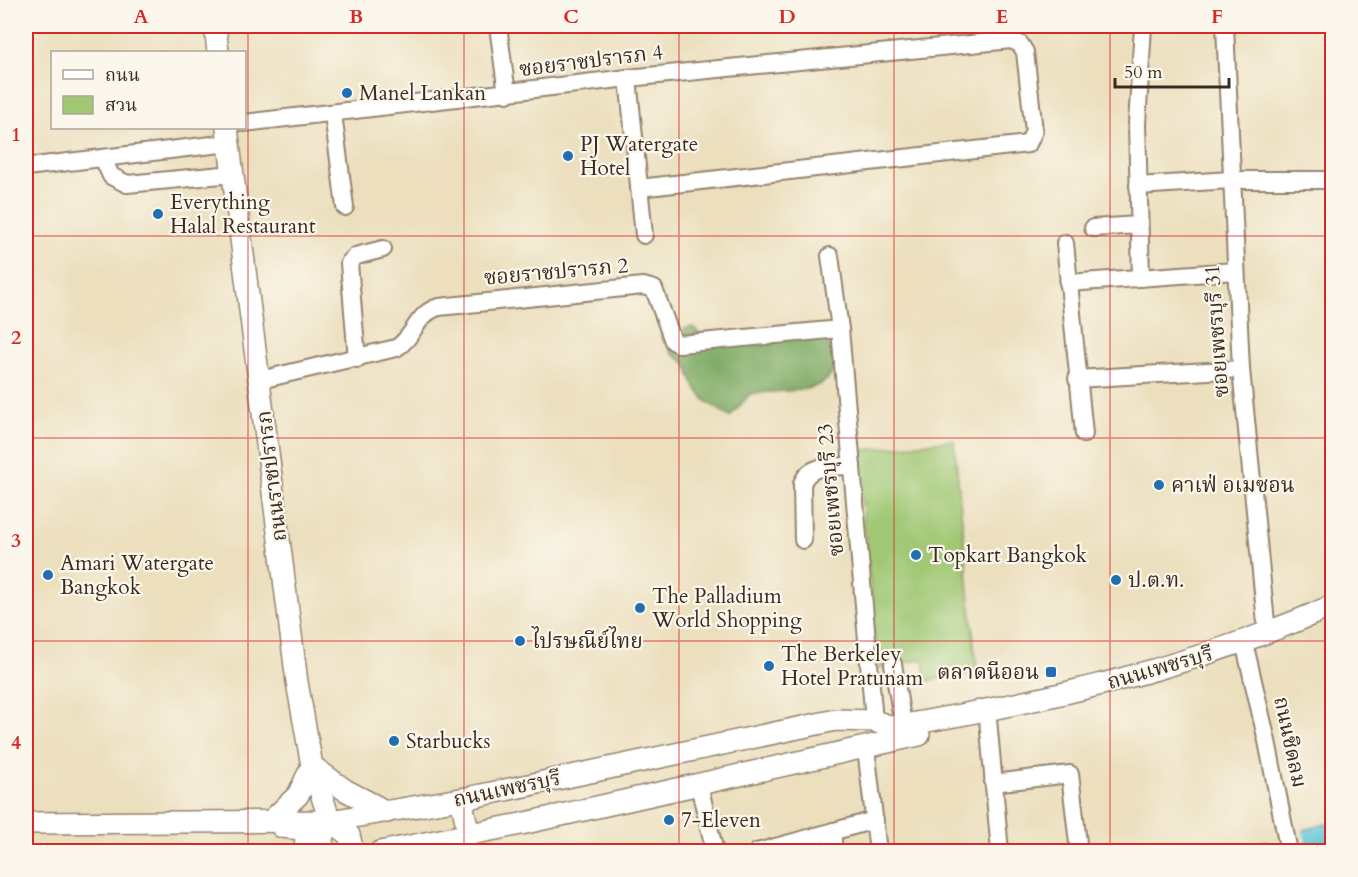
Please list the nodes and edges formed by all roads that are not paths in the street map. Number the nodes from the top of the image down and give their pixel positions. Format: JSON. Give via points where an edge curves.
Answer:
{"nodes":[{"id":1,"x":215,"y":26,"type":"edge"},
{"id":2,"x":498,"y":26,"type":"edge"},
{"id":3,"x":1143,"y":26,"type":"edge"},
{"id":4,"x":1225,"y":26,"type":"edge"},
{"id":5,"x":218,"y":51,"type":"edge"},
{"id":6,"x":628,"y":78,"type":"junction"},
{"id":7,"x":507,"y":94,"type":"junction"},
{"id":8,"x":333,"y":114,"type":"junction"},
{"id":9,"x":246,"y":123,"type":"edge"},
{"id":10,"x":228,"y":135,"type":"edge"},
{"id":11,"x":103,"y":159,"type":"junction"},
{"id":12,"x":26,"y":167,"type":"edge"},
{"id":13,"x":233,"y":174,"type":"junction"},
{"id":14,"x":1230,"y":180,"type":"junction"},
{"id":15,"x":1332,"y":180,"type":"edge"},
{"id":16,"x":1138,"y":186,"type":"junction"},
{"id":17,"x":639,"y":188,"type":"junction"},
{"id":18,"x":345,"y":207,"type":"dead end"},
{"id":19,"x":1138,"y":225,"type":"junction"},
{"id":20,"x":1093,"y":228,"type":"dead end"},
{"id":21,"x":644,"y":235,"type":"dead end"},
{"id":22,"x":1065,"y":243,"type":"dead end"},
{"id":23,"x":383,"y":249,"type":"dead end"},
{"id":24,"x":830,"y":256,"type":"dead end"},
{"id":25,"x":1236,"y":270,"type":"junction"},
{"id":26,"x":1141,"y":278,"type":"junction"},
{"id":27,"x":1068,"y":283,"type":"junction"},
{"id":28,"x":840,"y":329,"type":"junction"},
{"id":29,"x":357,"y":359,"type":"junction"},
{"id":30,"x":1241,"y":369,"type":"junction"},
{"id":31,"x":1077,"y":379,"type":"junction"},
{"id":32,"x":260,"y":380,"type":"junction"},
{"id":33,"x":1084,"y":434,"type":"dead end"},
{"id":34,"x":852,"y":466,"type":"junction"},
{"id":35,"x":803,"y":540,"type":"dead end"},
{"id":36,"x":1332,"y":606,"type":"edge"},
{"id":37,"x":1267,"y":633,"type":"junction"},
{"id":38,"x":1244,"y":642,"type":"junction"},
{"id":39,"x":893,"y":664,"type":"dead end"},
{"id":40,"x":985,"y":709,"type":"junction"},
{"id":41,"x":874,"y":721,"type":"junction"},
{"id":42,"x":903,"y":725,"type":"junction"},
{"id":43,"x":866,"y":748,"type":"junction"},
{"id":44,"x":312,"y":766,"type":"junction"},
{"id":45,"x":993,"y":783,"type":"junction"},
{"id":46,"x":699,"y":785,"type":"junction"},
{"id":47,"x":460,"y":799,"type":"junction"},
{"id":48,"x":387,"y":812,"type":"junction"},
{"id":49,"x":875,"y":820,"type":"junction"},
{"id":50,"x":271,"y":821,"type":"junction"},
{"id":51,"x":330,"y":821,"type":"junction"},
{"id":52,"x":190,"y":822,"type":"junction"},
{"id":53,"x":26,"y":823,"type":"edge"},
{"id":54,"x":832,"y":831,"type":"junction"},
{"id":55,"x":469,"y":835,"type":"junction"},
{"id":56,"x":430,"y":847,"type":"edge"},
{"id":57,"x":305,"y":852,"type":"edge"},
{"id":58,"x":325,"y":852,"type":"edge"},
{"id":59,"x":353,"y":852,"type":"edge"},
{"id":60,"x":380,"y":852,"type":"edge"},
{"id":61,"x":715,"y":852,"type":"edge"},
{"id":62,"x":757,"y":852,"type":"edge"},
{"id":63,"x":833,"y":852,"type":"edge"},
{"id":64,"x":878,"y":852,"type":"edge"},
{"id":65,"x":1000,"y":852,"type":"edge"},
{"id":66,"x":1079,"y":852,"type":"edge"},
{"id":67,"x":1289,"y":852,"type":"edge"}],
"edges":[{"from":1,"to":5,"type":"main road"},
{"from":2,"to":7,"type":"street"},
{"from":3,"to":16,"type":"street"},
{"from":4,"to":14,"type":"street","name":"ซอยเพชรบุรี 31"},
{"from":6,"to":7,"type":"street","name":"ซอยราชปรารภ 4"},
{"from":6,"to":17,"type":"street"},
{"from":6,"to":17,"type":"street","name":"ซอยราชปรารภ 4","via":[[1016,42],[1025,52],[1034,131],[1028,144]]},
{"from":7,"to":8,"type":"street","name":"ซอยราชปรารภ 4"},
{"from":8,"to":9,"type":"street","name":"ซอยราชปรารภ 4"},
{"from":8,"to":18,"type":"street"},
{"from":10,"to":11,"type":"street"},
{"from":10,"to":13,"type":"main road","name":"ถนนราชปรารภ"},
{"from":11,"to":12,"type":"street"},
{"from":11,"to":13,"type":"street","via":[[111,176],[127,184]]},
{"from":13,"to":32,"type":"main road","name":"ถนนราชปรารภ"},
{"from":14,"to":15,"type":"street"},
{"from":14,"to":16,"type":"street"},
{"from":14,"to":25,"type":"street","name":"ซอยเพชรบุรี 31"},
{"from":16,"to":19,"type":"street"},
{"from":17,"to":21,"type":"street"},
{"from":19,"to":20,"type":"street"},
{"from":19,"to":26,"type":"street"},
{"from":22,"to":27,"type":"street"},
{"from":23,"to":29,"type":"street","via":[[356,256],[349,263]]},
{"from":24,"to":28,"type":"street","name":"ซอยเพชรบุรี 23"},
{"from":25,"to":26,"type":"street"},
{"from":25,"to":30,"type":"street","name":"ซอยเพชรบุรี 31"},
{"from":26,"to":27,"type":"street"},
{"from":27,"to":31,"type":"street"},
{"from":28,"to":29,"type":"street","name":"ซอยราชปรารภ 2","via":[[679,344],[673,341],[654,289],[643,286],[429,309],[403,344]]},
{"from":28,"to":34,"type":"street","name":"ซอยเพชรบุรี 23"},
{"from":29,"to":32,"type":"street","name":"ซอยราชปรารภ 2"},
{"from":30,"to":31,"type":"street"},
{"from":30,"to":37,"type":"street","name":"ซอยเพชรบุรี 31"},
{"from":31,"to":33,"type":"street"},
{"from":32,"to":44,"type":"main road","name":"ถนนราชปรารภ","via":[[290,632]]},
{"from":34,"to":35,"type":"street","via":[[818,468],[805,476]]},
{"from":34,"to":41,"type":"street","name":"ซอยเพชรบุรี 23"},
{"from":36,"to":37,"type":"main road","name":"ถนนเพชรบุรี"},
{"from":37,"to":38,"type":"main road","name":"ถนนเพชรบุรี"},
{"from":38,"to":40,"type":"main road","name":"ถนนเพชรบุรี","via":[[1138,676]]},
{"from":38,"to":67,"type":"street","name":"ถนนชิดลม"},
{"from":39,"to":42,"type":"street"},
{"from":40,"to":42,"type":"main road","name":"ถนนเพชรบุรี"},
{"from":40,"to":43,"type":"main road","name":"ถนนเพชรบุรี","via":[[967,722]]},
{"from":40,"to":45,"type":"street"},
{"from":41,"to":42,"type":"main road","name":"ถนนเพชรบุรี","via":[[892,727]]},
{"from":41,"to":47,"type":"main road","name":"ถนนเพชรบุรี","via":[[836,720],[797,727]]},
{"from":43,"to":46,"type":"main road","name":"ถนนเพชรบุรี"},
{"from":43,"to":49,"type":"street"},
{"from":44,"to":48,"type":"main road","via":[[345,790]]},
{"from":44,"to":50,"type":"main road","via":[[298,795]]},
{"from":44,"to":51,"type":"main road","name":"ถนนราชปรารภ"},
{"from":45,"to":65,"type":"street"},
{"from":45,"to":66,"type":"street","via":[[1070,774]]},
{"from":46,"to":55,"type":"main road","name":"ถนนเพชรบุรี"},
{"from":46,"to":61,"type":"street"},
{"from":47,"to":48,"type":"main road","name":"ถนนเพชรบุรี"},
{"from":47,"to":55,"type":"main road"},
{"from":48,"to":51,"type":"main road","name":"ถนนเพชรบุรี"},
{"from":49,"to":54,"type":"street"},
{"from":49,"to":64,"type":"street"},
{"from":50,"to":51,"type":"main road","name":"ถนนเพชรบุรี"},
{"from":50,"to":52,"type":"main road","name":"ถนนเพชรบุรี"},
{"from":51,"to":58,"type":"main road","via":[[321,839]]},
{"from":51,"to":59,"type":"main road","via":[[349,835]]},
{"from":52,"to":53,"type":"main road","name":"ถนนเพชรบุรี"},
{"from":52,"to":57,"type":"main road","via":[[196,827],[296,827],[306,836]]},
{"from":54,"to":62,"type":"street"},
{"from":54,"to":63,"type":"street"},
{"from":55,"to":56,"type":"main road","name":"ถนนเพชรบุรี"},
{"from":56,"to":60,"type":"main road","name":"ถนนเพชรบุรี"}]}
